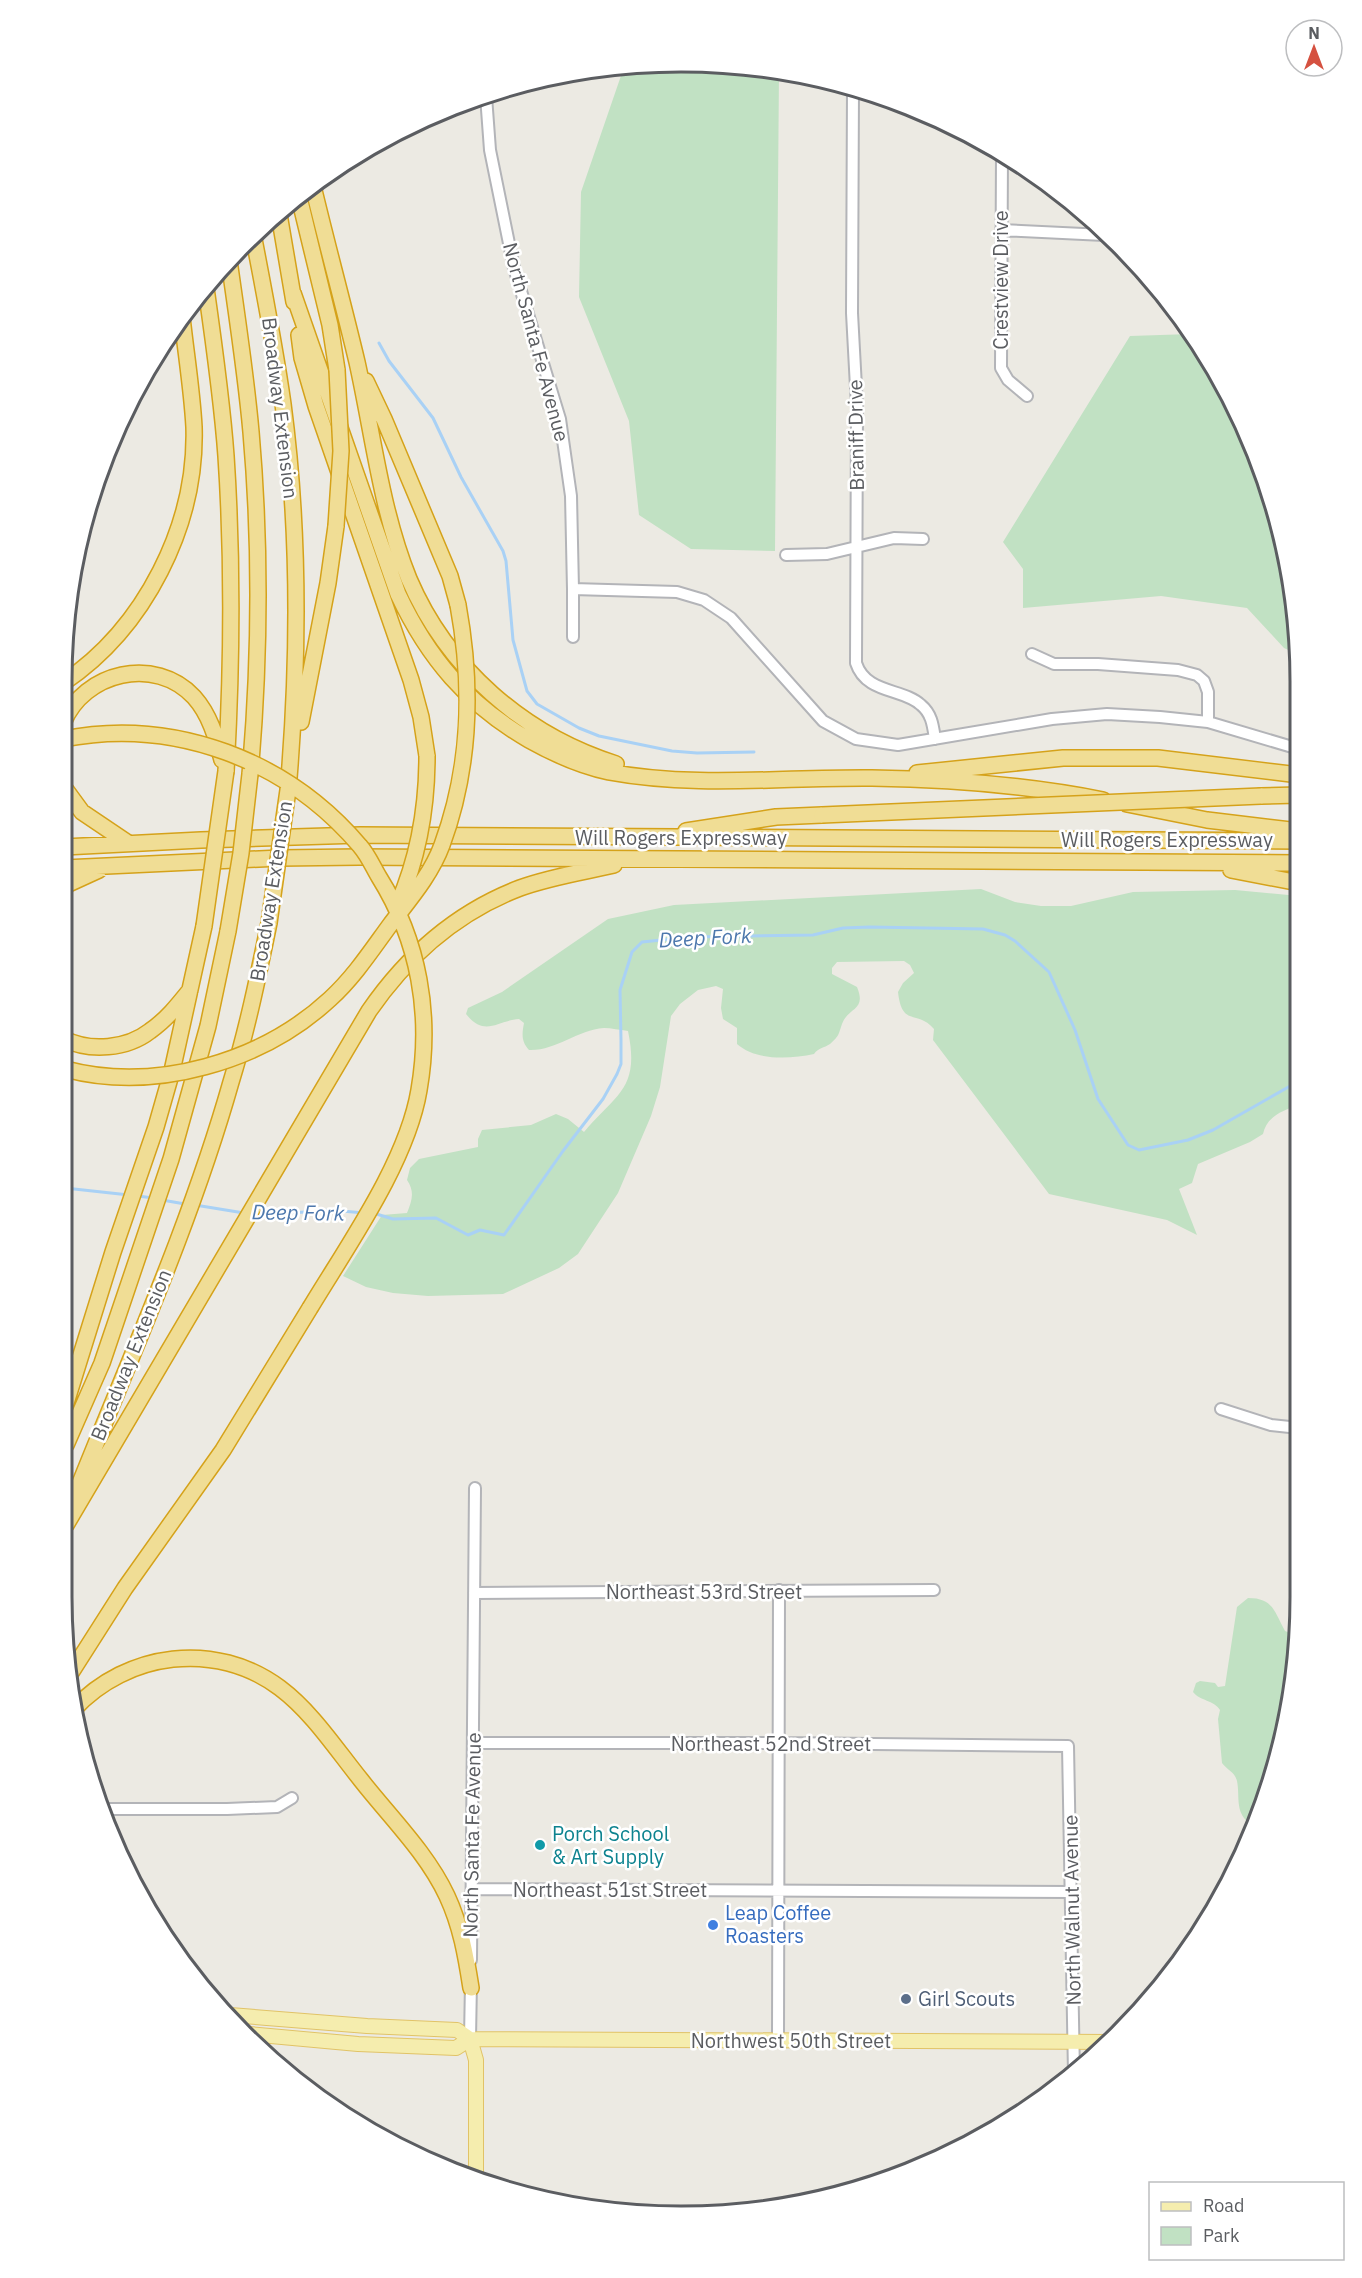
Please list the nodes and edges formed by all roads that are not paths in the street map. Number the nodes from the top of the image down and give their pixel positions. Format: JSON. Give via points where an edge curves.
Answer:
{"nodes":[{"id":1,"x":853,"y":97,"type":"edge"},
{"id":2,"x":487,"y":104,"type":"edge"},
{"id":3,"x":1002,"y":164,"type":"edge"},
{"id":4,"x":315,"y":194,"type":"edge"},
{"id":5,"x":300,"y":206,"type":"edge"},
{"id":6,"x":281,"y":222,"type":"edge"},
{"id":7,"x":1001,"y":230,"type":"junction"},
{"id":8,"x":1095,"y":235,"type":"edge"},
{"id":9,"x":255,"y":245,"type":"edge"},
{"id":10,"x":230,"y":271,"type":"edge"},
{"id":11,"x":293,"y":293,"type":"junction"},
{"id":12,"x":207,"y":298,"type":"edge"},
{"id":13,"x":200,"y":307,"type":"edge"},
{"id":14,"x":184,"y":331,"type":"edge"},
{"id":15,"x":177,"y":340,"type":"edge"},
{"id":16,"x":356,"y":362,"type":"junction"},
{"id":17,"x":189,"y":376,"type":"junction"},
{"id":18,"x":218,"y":380,"type":"junction"},
{"id":19,"x":1027,"y":396,"type":"dead end"},
{"id":20,"x":923,"y":539,"type":"dead end"},
{"id":21,"x":858,"y":547,"type":"junction"},
{"id":22,"x":786,"y":555,"type":"dead end"},
{"id":23,"x":573,"y":589,"type":"junction"},
{"id":24,"x":573,"y":637,"type":"dead end"},
{"id":25,"x":1032,"y":654,"type":"dead end"},
{"id":26,"x":72,"y":675,"type":"edge"},
{"id":27,"x":72,"y":707,"type":"edge"},
{"id":28,"x":1208,"y":722,"type":"junction"},
{"id":29,"x":72,"y":739,"type":"edge"},
{"id":30,"x":935,"y":739,"type":"junction"},
{"id":31,"x":1290,"y":746,"type":"edge"},
{"id":32,"x":226,"y":771,"type":"junction"},
{"id":33,"x":1290,"y":774,"type":"edge"},
{"id":34,"x":872,"y":778,"type":"junction"},
{"id":35,"x":661,"y":779,"type":"junction"},
{"id":36,"x":288,"y":790,"type":"junction"},
{"id":37,"x":1290,"y":795,"type":"edge"},
{"id":38,"x":72,"y":798,"type":"edge"},
{"id":39,"x":1290,"y":830,"type":"edge"},
{"id":40,"x":635,"y":838,"type":"junction"},
{"id":41,"x":1290,"y":841,"type":"edge"},
{"id":42,"x":128,"y":843,"type":"junction"},
{"id":43,"x":72,"y":846,"type":"edge"},
{"id":44,"x":640,"y":859,"type":"junction"},
{"id":45,"x":1190,"y":862,"type":"junction"},
{"id":46,"x":1290,"y":863,"type":"edge"},
{"id":47,"x":108,"y":866,"type":"junction"},
{"id":48,"x":72,"y":868,"type":"edge"},
{"id":49,"x":1290,"y":881,"type":"edge"},
{"id":50,"x":72,"y":882,"type":"edge"},
{"id":51,"x":378,"y":941,"type":"junction"},
{"id":52,"x":192,"y":988,"type":"junction"},
{"id":53,"x":72,"y":1042,"type":"edge"},
{"id":54,"x":72,"y":1070,"type":"edge"},
{"id":55,"x":72,"y":1384,"type":"edge"},
{"id":56,"x":1221,"y":1409,"type":"dead end"},
{"id":57,"x":1290,"y":1427,"type":"edge"},
{"id":58,"x":72,"y":1431,"type":"edge"},
{"id":59,"x":475,"y":1488,"type":"dead end"},
{"id":60,"x":72,"y":1503,"type":"edge"},
{"id":61,"x":72,"y":1514,"type":"edge"},
{"id":62,"x":779,"y":1590,"type":"junction"},
{"id":63,"x":934,"y":1590,"type":"dead end"},
{"id":64,"x":474,"y":1593,"type":"junction"},
{"id":65,"x":76,"y":1665,"type":"edge"},
{"id":66,"x":82,"y":1702,"type":"edge"},
{"id":67,"x":473,"y":1743,"type":"junction"},
{"id":68,"x":778,"y":1743,"type":"junction"},
{"id":69,"x":1068,"y":1746,"type":"joint"},
{"id":70,"x":292,"y":1798,"type":"dead end"},
{"id":71,"x":110,"y":1809,"type":"edge"},
{"id":72,"x":472,"y":1889,"type":"junction"},
{"id":73,"x":779,"y":1891,"type":"junction"},
{"id":74,"x":1072,"y":1892,"type":"junction"},
{"id":75,"x":471,"y":1988,"type":"junction"},
{"id":76,"x":239,"y":2016,"type":"edge"},
{"id":77,"x":257,"y":2035,"type":"edge"},
{"id":78,"x":470,"y":2038,"type":"junction"},
{"id":79,"x":778,"y":2041,"type":"junction"},
{"id":80,"x":1075,"y":2042,"type":"junction"},
{"id":81,"x":1097,"y":2042,"type":"edge"},
{"id":82,"x":1074,"y":2062,"type":"edge"},
{"id":83,"x":476,"y":2171,"type":"edge"}],
"edges":[{"from":1,"to":21,"type":"street","name":"Braniff Drive","via":[[852,313]]},
{"from":2,"to":23,"type":"street","name":"North Santa Fe Avenue","via":[[490,150],[514,268],[560,419],[572,496]]},
{"from":3,"to":7,"type":"street","name":"Crestview Drive"},
{"from":4,"to":16,"type":"highway"},
{"from":5,"to":36,"type":"highway","bridge":true,"via":[[330,325],[337,370],[340,462],[328,582]]},
{"from":6,"to":11,"type":"highway"},
{"from":7,"to":8,"type":"street"},
{"from":7,"to":19,"type":"street","name":"Crestview Drive","via":[[1001,368],[1008,380]]},
{"from":9,"to":36,"type":"highway","name":"Broadway Extension","via":[[283,406],[293,510],[296,662]]},
{"from":10,"to":58,"type":"highway","name":"Broadway Extension","bridge":true,"via":[[246,386],[257,524],[257,662],[241,853],[208,1026],[179,1134],[102,1363]]},
{"from":11,"to":35,"type":"highway","via":[[398,594],[422,641],[439,664],[478,706],[538,745],[578,764]]},
{"from":11,"to":51,"type":"highway","bridge":true,"via":[[302,358],[411,680],[427,756],[418,849],[402,895]]},
{"from":12,"to":18,"type":"highway"},
{"from":13,"to":18,"type":"highway"},
{"from":14,"to":17,"type":"highway"},
{"from":15,"to":17,"type":"highway"},
{"from":16,"to":35,"type":"highway","via":[[396,539],[409,578],[435,630],[491,694],[531,724],[579,751]]},
{"from":16,"to":51,"type":"highway","bridge":true,"via":[[450,576],[465,643],[469,697],[463,772],[437,856]]},
{"from":17,"to":26,"type":"highway","via":[[194,429],[192,465],[177,531],[149,591],[128,622]]},
{"from":18,"to":32,"type":"highway","via":[[232,562]]},
{"from":20,"to":21,"type":"street","via":[[894,538]]},
{"from":21,"to":22,"type":"street","via":[[827,554]]},
{"from":21,"to":30,"type":"street","name":"Braniff Drive","via":[[859,672],[878,686],[921,704],[931,718]]},
{"from":23,"to":24,"type":"street","name":"North Santa Fe Avenue"},
{"from":23,"to":30,"type":"street","via":[[677,592],[704,600],[731,618],[823,721],[856,739],[898,745]]},
{"from":25,"to":28,"type":"street","via":[[1054,664],[1132,666],[1197,675],[1208,692]]},
{"from":27,"to":32,"type":"highway","via":[[85,692],[104,680],[136,673],[160,676],[183,688],[200,704],[211,722]]},
{"from":28,"to":30,"type":"street","via":[[1107,714]]},
{"from":28,"to":31,"type":"street"},
{"from":29,"to":65,"type":"highway","bridge":true,"via":[[115,733],[193,741],[267,769],[311,798],[361,847],[388,892],[410,941],[424,1017],[419,1093],[410,1124],[383,1184],[223,1450]]},
{"from":32,"to":52,"type":"highway","bridge":true},
{"from":33,"to":34,"type":"highway","via":[[1158,758],[1063,758]]},
{"from":34,"to":35,"type":"highway"},
{"from":34,"to":39,"type":"highway","via":[[1014,785],[1208,820]]},
{"from":36,"to":60,"type":"highway","name":"Broadway Extension","bridge":true,"via":[[268,923],[242,1042],[213,1142]]},
{"from":37,"to":40,"type":"highway","bridge":true,"via":[[776,818]]},
{"from":38,"to":42,"type":"highway","via":[[82,812]]},
{"from":40,"to":41,"type":"highway","name":"Will Rogers Expressway"},
{"from":40,"to":42,"type":"highway","name":"Will Rogers Expressway","via":[[360,835]]},
{"from":42,"to":43,"type":"highway","name":"Will Rogers Expressway"},
{"from":44,"to":45,"type":"highway","name":"Will Rogers Expressway"},
{"from":44,"to":47,"type":"highway","name":"Will Rogers Expressway","via":[[328,857]]},
{"from":44,"to":61,"type":"highway","via":[[522,888],[476,909],[408,963],[382,993]]},
{"from":45,"to":46,"type":"highway","name":"Will Rogers Expressway"},
{"from":45,"to":49,"type":"highway"},
{"from":47,"to":48,"type":"highway","name":"Will Rogers Expressway"},
{"from":47,"to":50,"type":"highway"},
{"from":51,"to":54,"type":"highway","bridge":true,"via":[[330,999],[300,1023],[241,1055],[191,1070],[146,1076]]},
{"from":52,"to":53,"type":"highway","via":[[161,1023],[135,1040],[102,1047]]},
{"from":52,"to":55,"type":"highway","via":[[156,1127]]},
{"from":56,"to":57,"type":"street"},
{"from":59,"to":64,"type":"street","name":"North Santa Fe Avenue"},
{"from":62,"to":63,"type":"street","name":"Northeast 53rd Street"},
{"from":62,"to":64,"type":"street","name":"Northeast 53rd Street"},
{"from":62,"to":68,"type":"street"},
{"from":64,"to":67,"type":"street","name":"North Santa Fe Avenue"},
{"from":66,"to":75,"type":"highway","via":[[121,1673],[174,1659],[224,1662],[276,1685],[309,1716],[440,1882],[462,1938]]},
{"from":67,"to":68,"type":"street","name":"Northeast 52nd Street"},
{"from":67,"to":72,"type":"street","name":"North Santa Fe Avenue"},
{"from":68,"to":69,"type":"street","name":"Northeast 52nd Street"},
{"from":68,"to":73,"type":"street"},
{"from":69,"to":74,"type":"street","name":"North Walnut Avenue"},
{"from":70,"to":71,"type":"street","via":[[277,1807]]},
{"from":72,"to":73,"type":"street","name":"Northeast 51st Street"},
{"from":72,"to":75,"type":"street","name":"North Santa Fe Avenue"},
{"from":73,"to":74,"type":"street","name":"Northeast 51st Street"},
{"from":73,"to":79,"type":"street"},
{"from":74,"to":80,"type":"street","name":"North Walnut Avenue"},
{"from":75,"to":78,"type":"street","name":"North Santa Fe Avenue"},
{"from":76,"to":78,"type":"main road","name":"Northwest 50th Street","via":[[457,2030]]},
{"from":77,"to":78,"type":"main road","name":"Northwest 50th Street","via":[[456,2048]]},
{"from":78,"to":79,"type":"main road","name":"Northwest 50th Street"},
{"from":78,"to":83,"type":"main road","name":"North Santa Fe Avenue","via":[[476,2060]]},
{"from":79,"to":80,"type":"main road","name":"Northwest 50th Street"},
{"from":80,"to":81,"type":"main road","name":"Northwest 50th Street"},
{"from":80,"to":82,"type":"street","name":"North Walnut Avenue"}]}
